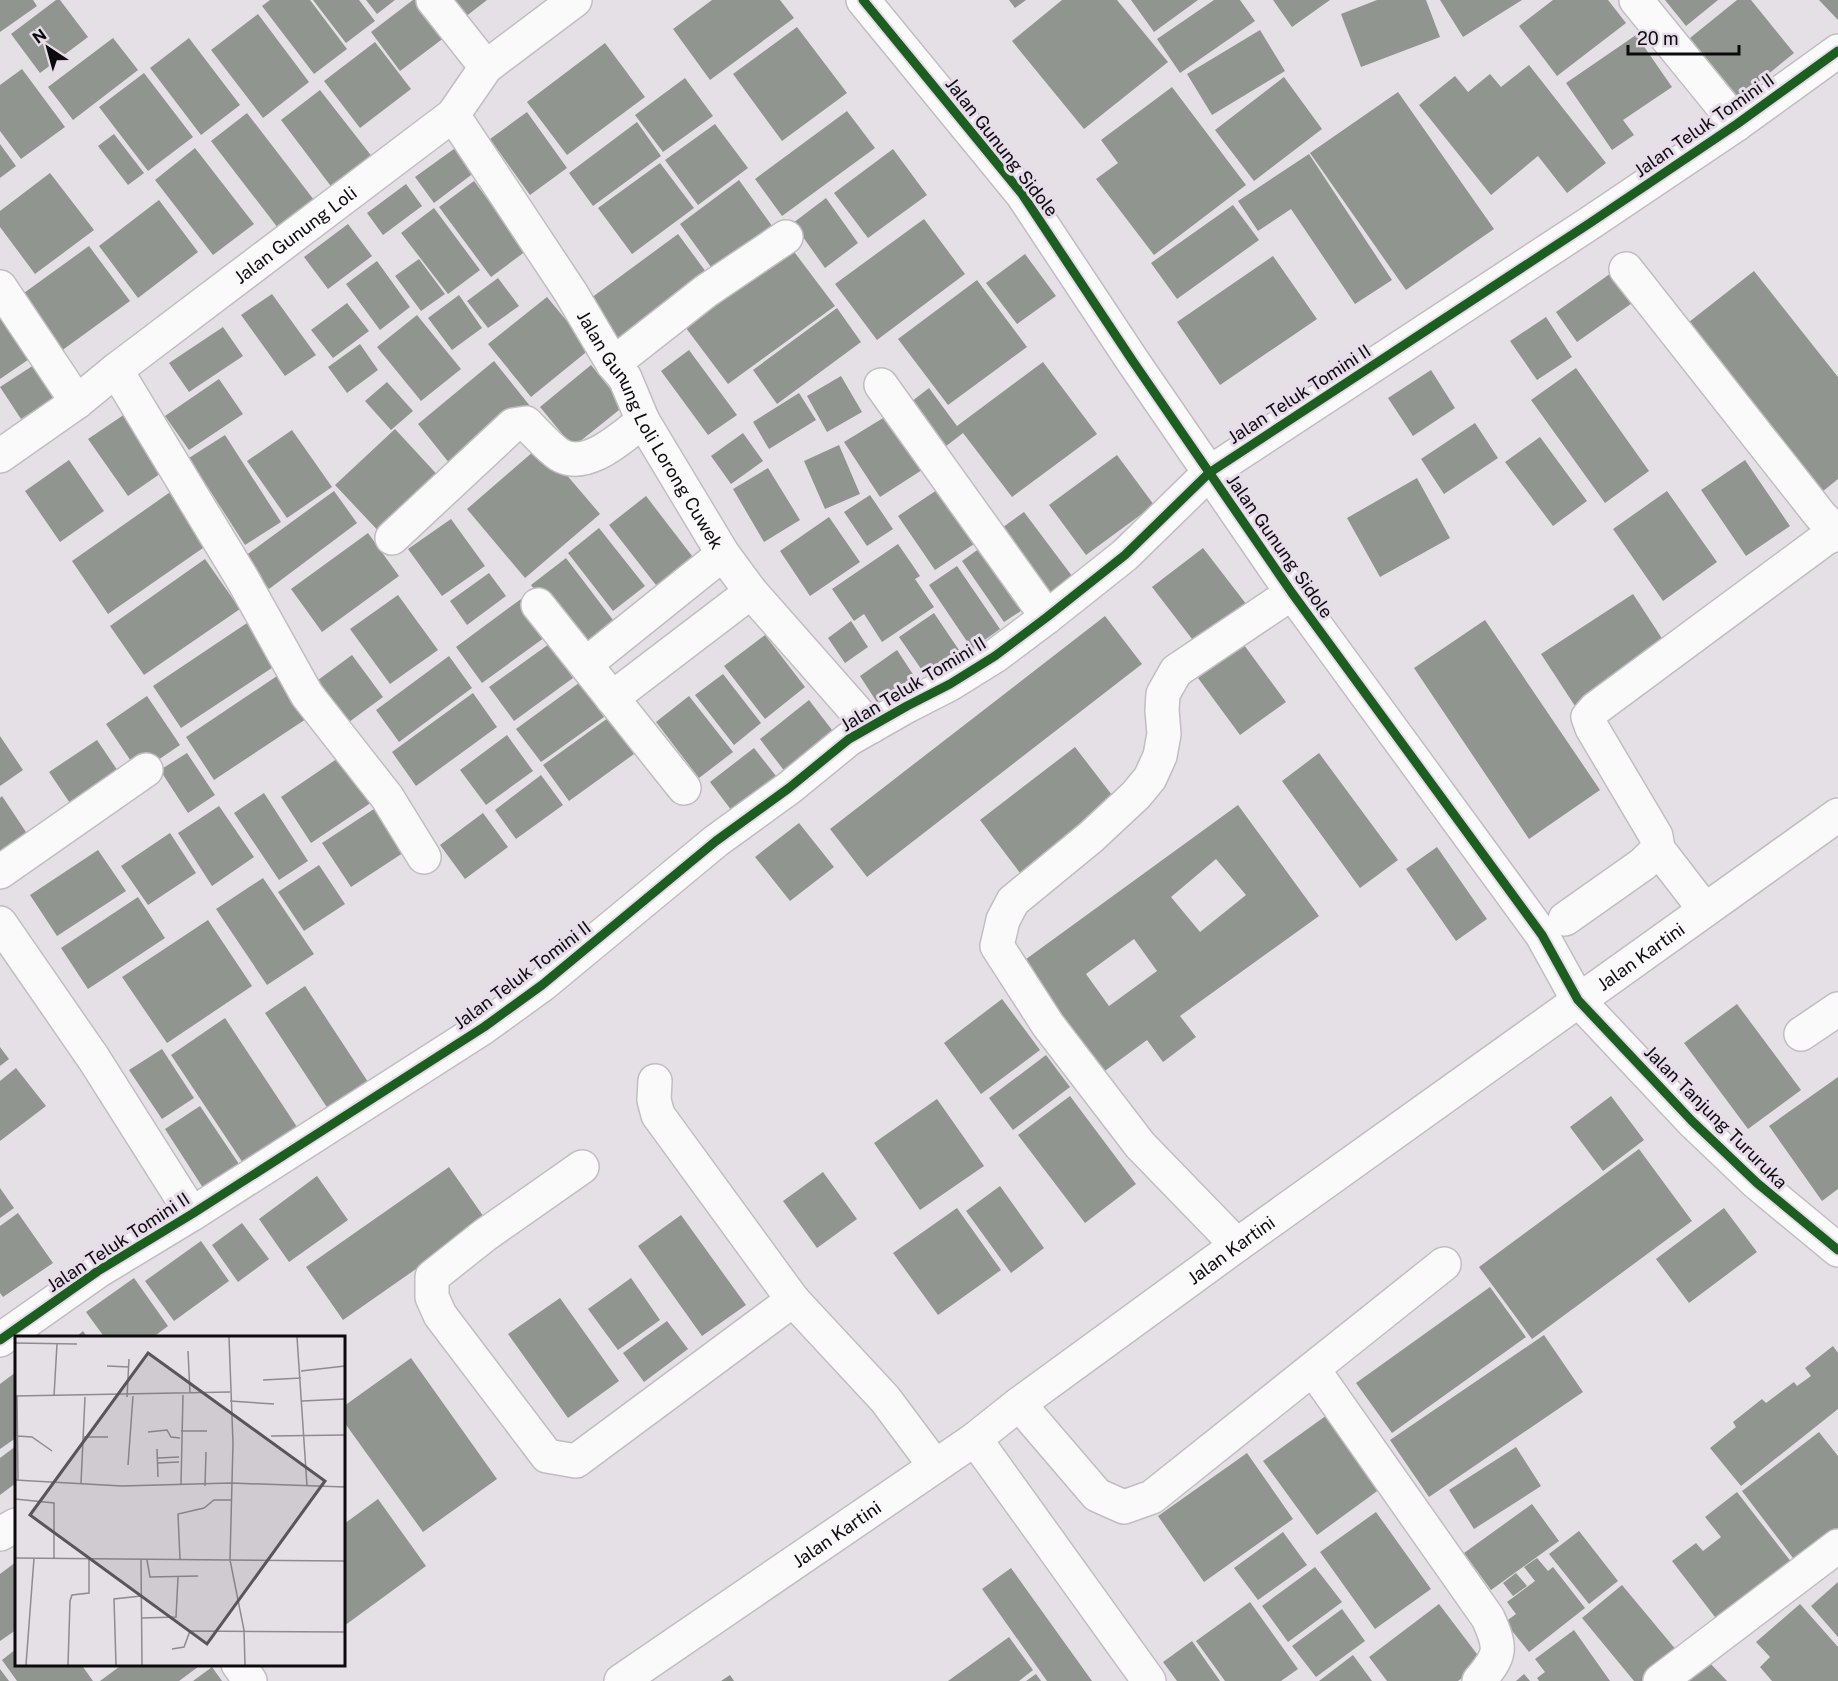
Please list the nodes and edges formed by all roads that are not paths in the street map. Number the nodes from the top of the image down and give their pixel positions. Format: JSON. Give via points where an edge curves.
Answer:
{"nodes":[{"id":1,"x":433,"y":0,"type":"edge"},
{"id":2,"x":575,"y":0,"type":"edge"},
{"id":3,"x":862,"y":0,"type":"edge"},
{"id":4,"x":1636,"y":0,"type":"edge"},
{"id":5,"x":1838,"y":51,"type":"edge"},
{"id":6,"x":486,"y":67,"type":"junction"},
{"id":7,"x":453,"y":115,"type":"junction"},
{"id":8,"x":1737,"y":124,"type":"junction"},
{"id":9,"x":786,"y":237,"type":"dead end"},
{"id":10,"x":1626,"y":269,"type":"dead end"},
{"id":11,"x":0,"y":287,"type":"edge"},
{"id":12,"x":613,"y":364,"type":"junction"},
{"id":13,"x":116,"y":370,"type":"junction"},
{"id":14,"x":881,"y":385,"type":"dead end"},
{"id":15,"x":77,"y":402,"type":"junction"},
{"id":16,"x":644,"y":422,"type":"junction"},
{"id":17,"x":0,"y":456,"type":"edge"},
{"id":18,"x":1209,"y":473,"type":"junction"},
{"id":19,"x":1837,"y":534,"type":"edge"},
{"id":20,"x":392,"y":538,"type":"dead end"},
{"id":21,"x":723,"y":554,"type":"junction"},
{"id":22,"x":751,"y":592,"type":"junction"},
{"id":23,"x":1292,"y":593,"type":"junction"},
{"id":24,"x":538,"y":604,"type":"dead end"},
{"id":25,"x":1047,"y":617,"type":"junction"},
{"id":26,"x":586,"y":664,"type":"junction"},
{"id":27,"x":612,"y":698,"type":"junction"},
{"id":28,"x":870,"y":727,"type":"junction"},
{"id":29,"x":146,"y":770,"type":"dead end"},
{"id":30,"x":684,"y":788,"type":"dead end"},
{"id":31,"x":1838,"y":815,"type":"edge"},
{"id":32,"x":1658,"y":849,"type":"junction"},
{"id":33,"x":424,"y":857,"type":"dead end"},
{"id":34,"x":0,"y":872,"type":"edge"},
{"id":35,"x":1705,"y":910,"type":"junction"},
{"id":36,"x":1565,"y":919,"type":"dead end"},
{"id":37,"x":0,"y":923,"type":"edge"},
{"id":38,"x":1578,"y":1000,"type":"junction"},
{"id":39,"x":1838,"y":1009,"type":"edge"},
{"id":40,"x":1802,"y":1035,"type":"dead end"},
{"id":41,"x":656,"y":1081,"type":"dead end"},
{"id":42,"x":582,"y":1167,"type":"dead end"},
{"id":43,"x":192,"y":1214,"type":"junction"},
{"id":44,"x":1237,"y":1245,"type":"junction"},
{"id":45,"x":1838,"y":1250,"type":"edge"},
{"id":46,"x":1444,"y":1264,"type":"dead end"},
{"id":47,"x":793,"y":1300,"type":"junction"},
{"id":48,"x":0,"y":1340,"type":"edge"},
{"id":49,"x":1313,"y":1369,"type":"junction"},
{"id":50,"x":1019,"y":1404,"type":"junction"},
{"id":51,"x":975,"y":1439,"type":"junction"},
{"id":52,"x":935,"y":1466,"type":"junction"},
{"id":53,"x":15,"y":1526,"type":"edge"},
{"id":54,"x":0,"y":1534,"type":"edge"},
{"id":55,"x":1838,"y":1546,"type":"edge"},
{"id":56,"x":239,"y":1666,"type":"edge"},
{"id":57,"x":250,"y":1681,"type":"edge"},
{"id":58,"x":621,"y":1681,"type":"edge"},
{"id":59,"x":1149,"y":1681,"type":"edge"},
{"id":60,"x":1479,"y":1681,"type":"edge"},
{"id":61,"x":1660,"y":1681,"type":"edge"}],
"edges":[{"from":1,"to":6,"type":"street"},
{"from":2,"to":6,"type":"street","name":"Jalan Gunung Loli"},
{"from":3,"to":18,"type":"street","name":"Jalan Gunung Sidole","via":[[1022,194]]},
{"from":4,"to":8,"type":"street"},
{"from":5,"to":8,"type":"street","name":"Jalan Teluk Tomini II"},
{"from":6,"to":7,"type":"street","name":"Jalan Gunung Loli"},
{"from":7,"to":12,"type":"street","name":"Jalan Gunung Loli Lorong Cuwek","via":[[571,293]]},
{"from":7,"to":13,"type":"street","name":"Jalan Gunung Loli"},
{"from":8,"to":18,"type":"street","name":"Jalan Teluk Tomini II"},
{"from":9,"to":12,"type":"street","via":[[706,291]]},
{"from":10,"to":19,"type":"street"},
{"from":11,"to":15,"type":"street"},
{"from":12,"to":16,"type":"street","name":"Jalan Gunung Loli Lorong Cuwek","via":[[626,378]]},
{"from":13,"to":15,"type":"street","name":"Jalan Gunung Loli"},
{"from":13,"to":33,"type":"street","via":[[243,580],[307,695],[387,797]]},
{"from":14,"to":25,"type":"street"},
{"from":15,"to":17,"type":"street","name":"Jalan Gunung Loli"},
{"from":16,"to":20,"type":"street","via":[[595,456],[579,459],[561,456],[526,423],[513,425]]},
{"from":16,"to":21,"type":"street","name":"Jalan Gunung Loli Lorong Cuwek"},
{"from":18,"to":23,"type":"street","name":"Jalan Gunung Sidole"},
{"from":18,"to":25,"type":"street","name":"Jalan Teluk Tomini II","via":[[1125,555]]},
{"from":19,"to":32,"type":"street","via":[[1826,538],[1588,717],[1656,836]]},
{"from":21,"to":22,"type":"street","name":"Jalan Gunung Loli Lorong Cuwek"},
{"from":21,"to":26,"type":"street"},
{"from":22,"to":27,"type":"street"},
{"from":22,"to":28,"type":"street","name":"Jalan Gunung Loli Lorong Cuwek"},
{"from":23,"to":38,"type":"street","name":"Jalan Gunung Sidole","via":[[1542,935]]},
{"from":23,"to":44,"type":"street","via":[[1176,670],[1163,694],[1164,734],[1150,778],[1091,837],[1013,901],[1003,920],[997,946],[1048,1025],[1140,1145]]},
{"from":24,"to":26,"type":"street"},
{"from":25,"to":28,"type":"street","name":"Jalan Teluk Tomini II","via":[[995,656]]},
{"from":26,"to":27,"type":"street"},
{"from":27,"to":30,"type":"street"},
{"from":28,"to":43,"type":"street","name":"Jalan Teluk Tomini II","via":[[716,841],[550,978],[484,1027]]},
{"from":29,"to":34,"type":"street"},
{"from":31,"to":35,"type":"street","name":"Jalan Kartini"},
{"from":32,"to":35,"type":"street"},
{"from":32,"to":36,"type":"street"},
{"from":35,"to":38,"type":"street","name":"Jalan Kartini"},
{"from":37,"to":43,"type":"street","via":[[94,1059]]},
{"from":38,"to":44,"type":"street","name":"Jalan Kartini"},
{"from":38,"to":45,"type":"street","name":"Jalan Tanjung Tururuka","via":[[1757,1184]]},
{"from":39,"to":40,"type":"street"},
{"from":41,"to":47,"type":"street","via":[[654,1100],[658,1115]]},
{"from":42,"to":47,"type":"street","via":[[432,1277],[432,1297],[440,1316],[547,1456],[576,1461]]},
{"from":43,"to":48,"type":"street","name":"Jalan Teluk Tomini II","via":[[98,1271]]},
{"from":44,"to":50,"type":"street","name":"Jalan Kartini"},
{"from":46,"to":49,"type":"street"},
{"from":47,"to":52,"type":"street","via":[[885,1399]]},
{"from":49,"to":50,"type":"street","via":[[1152,1497],[1124,1507],[1097,1495]]},
{"from":49,"to":60,"type":"street","via":[[1488,1618],[1498,1652]]},
{"from":50,"to":51,"type":"street","name":"Jalan Kartini"},
{"from":51,"to":52,"type":"street","name":"Jalan Kartini"},
{"from":51,"to":59,"type":"street"},
{"from":52,"to":58,"type":"street","name":"Jalan Kartini"},
{"from":53,"to":54,"type":"street"},
{"from":55,"to":61,"type":"street"},
{"from":56,"to":57,"type":"street"}]}
